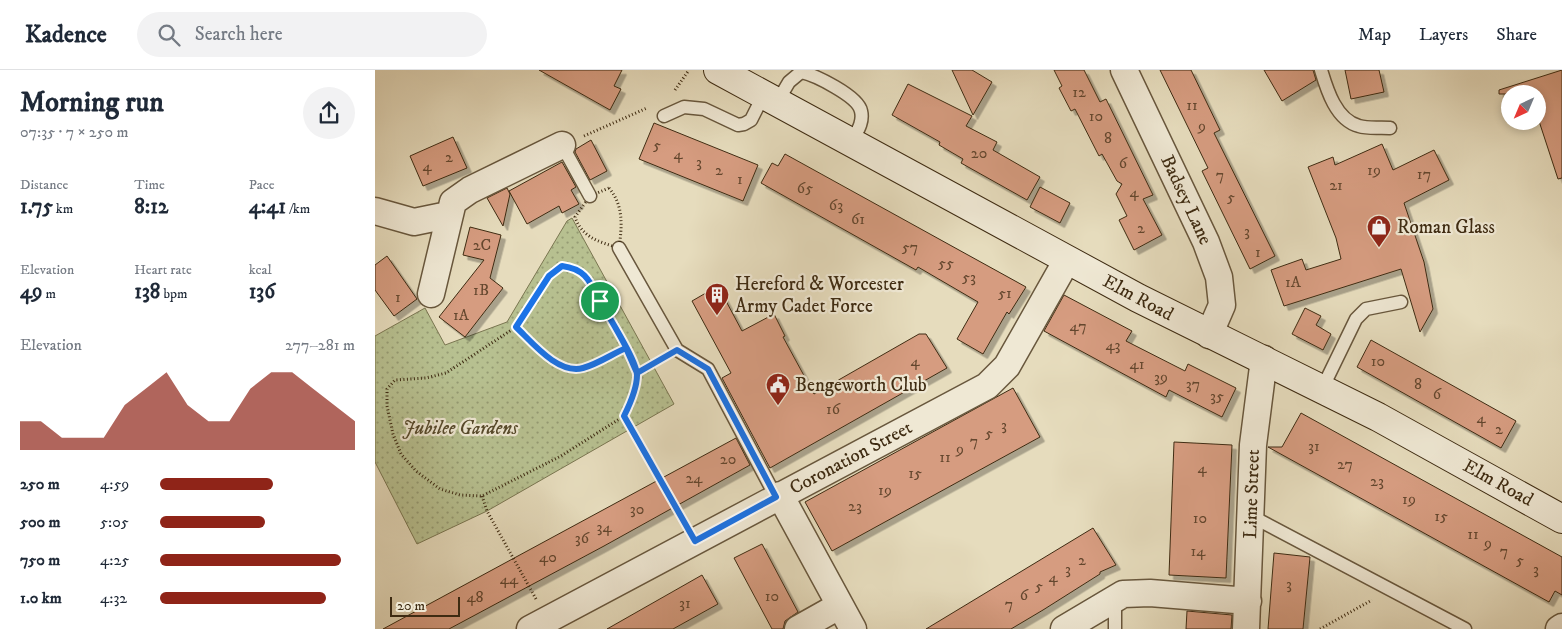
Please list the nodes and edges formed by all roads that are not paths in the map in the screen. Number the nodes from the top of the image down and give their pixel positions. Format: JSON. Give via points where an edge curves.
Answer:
{"nodes":[{"id":1,"x":718,"y":70,"type":"edge"},
{"id":2,"x":1124,"y":70,"type":"edge"},
{"id":3,"x":1321,"y":70,"type":"edge"},
{"id":4,"x":770,"y":100,"type":"junction"},
{"id":5,"x":664,"y":116,"type":"dead end"},
{"id":6,"x":1390,"y":128,"type":"dead end"},
{"id":7,"x":851,"y":143,"type":"junction"},
{"id":8,"x":562,"y":145,"type":"joint"},
{"id":9,"x":589,"y":196,"type":"road end"},
{"id":10,"x":375,"y":211,"type":"edge"},
{"id":11,"x":448,"y":215,"type":"junction"},
{"id":12,"x":619,"y":248,"type":"road end"},
{"id":13,"x":1067,"y":260,"type":"junction"},
{"id":14,"x":431,"y":294,"type":"dead end"},
{"id":15,"x":1401,"y":302,"type":"dead end"},
{"id":16,"x":1209,"y":335,"type":"junction"},
{"id":17,"x":1264,"y":359,"type":"junction"},
{"id":18,"x":1322,"y":389,"type":"junction"},
{"id":19,"x":778,"y":496,"type":"junction"},
{"id":20,"x":1251,"y":516,"type":"junction"},
{"id":21,"x":1562,"y":519,"type":"edge"},
{"id":22,"x":1115,"y":599,"type":"junction"},
{"id":23,"x":1248,"y":601,"type":"junction"},
{"id":24,"x":839,"y":606,"type":"junction"},
{"id":25,"x":539,"y":624,"type":"edge"},
{"id":26,"x":1562,"y":627,"type":"edge"},
{"id":27,"x":798,"y":629,"type":"edge"},
{"id":28,"x":853,"y":629,"type":"edge"},
{"id":29,"x":1064,"y":629,"type":"edge"},
{"id":30,"x":1115,"y":629,"type":"edge"},
{"id":31,"x":1247,"y":629,"type":"edge"},
{"id":32,"x":1465,"y":629,"type":"edge"},
{"id":33,"x":1559,"y":629,"type":"edge"}],
"edges":[{"from":1,"to":4,"type":"main road","name":"Elm Road"},
{"from":2,"to":16,"type":"street","name":"Badsey Lane","via":[[1206,242],[1219,277],[1222,306]]},
{"from":3,"to":6,"type":"lane","via":[[1342,118],[1359,126]]},
{"from":4,"to":5,"type":"lane","via":[[751,120],[738,126],[704,109],[684,107]]},
{"from":4,"to":7,"type":"main road","name":"Elm Road"},
{"from":4,"to":7,"type":"lane","via":[[801,72],[811,74],[855,99],[861,110],[861,124]]},
{"from":7,"to":13,"type":"main road","name":"Elm Road"},
{"from":8,"to":9,"type":"lane"},
{"from":8,"to":11,"type":"street","via":[[470,190],[453,202]]},
{"from":10,"to":11,"type":"street","via":[[414,222]]},
{"from":11,"to":14,"type":"street"},
{"from":12,"to":19,"type":"lane","via":[[677,350],[708,369]]},
{"from":13,"to":16,"type":"main road","name":"Elm Road"},
{"from":13,"to":19,"type":"street","name":"Coronation Street","via":[[1007,366],[987,386]]},
{"from":15,"to":18,"type":"lane","via":[[1365,309],[1356,319]]},
{"from":16,"to":17,"type":"main road","name":"Elm Road"},
{"from":17,"to":18,"type":"main road","name":"Elm Road"},
{"from":17,"to":20,"type":"street","name":"Lime Street","via":[[1253,445]]},
{"from":18,"to":21,"type":"main road","name":"Elm Road"},
{"from":19,"to":24,"type":"street"},
{"from":19,"to":25,"type":"street","name":"Coronation Street"},
{"from":20,"to":23,"type":"street","name":"Lime Street"},
{"from":20,"to":32,"type":"lane"},
{"from":22,"to":23,"type":"street","via":[[1123,594],[1150,593]]},
{"from":22,"to":29,"type":"street"},
{"from":22,"to":30,"type":"lane"},
{"from":23,"to":31,"type":"street","name":"Lime Street"},
{"from":24,"to":27,"type":"street"},
{"from":24,"to":28,"type":"street"},
{"from":26,"to":33,"type":"street"}]}
